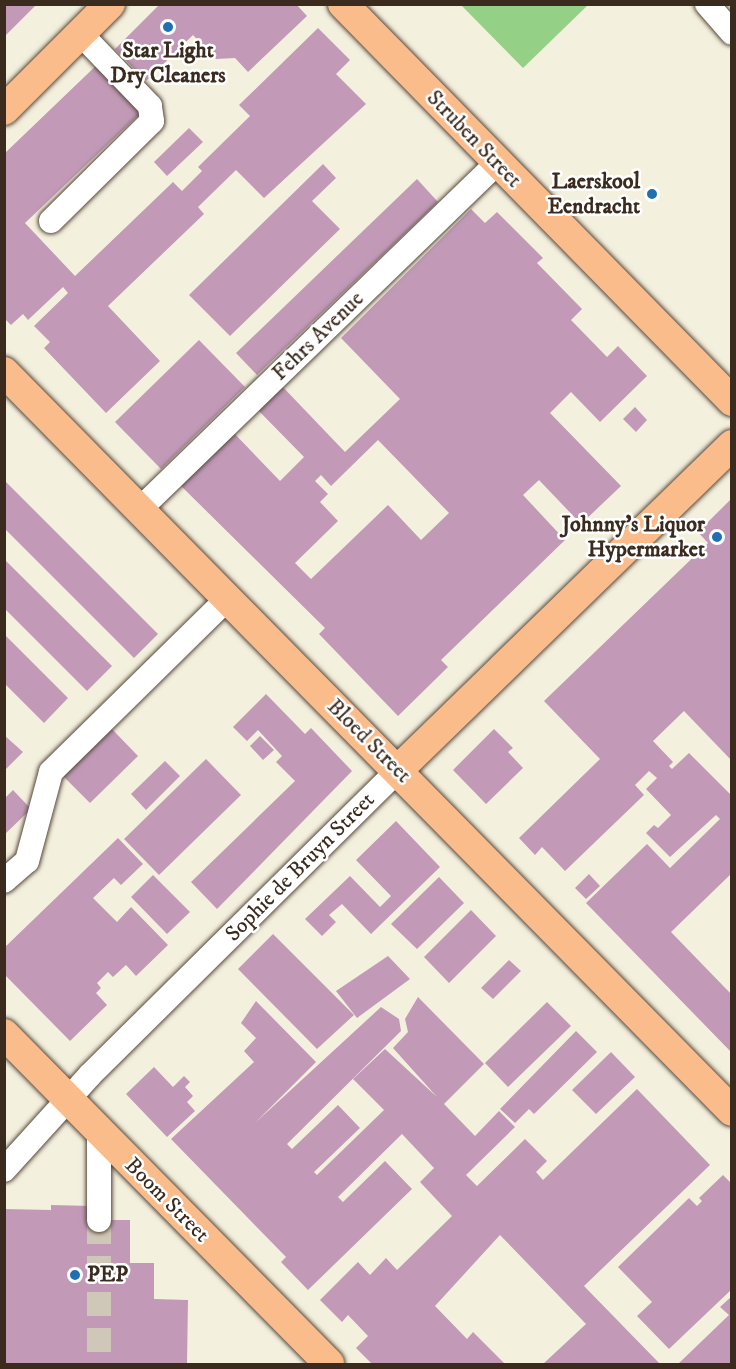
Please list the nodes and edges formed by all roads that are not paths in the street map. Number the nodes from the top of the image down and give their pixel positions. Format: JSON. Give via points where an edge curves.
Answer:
{"nodes":[{"id":1,"x":110,"y":4,"type":"edge"},
{"id":2,"x":344,"y":4,"type":"edge"},
{"id":3,"x":708,"y":4,"type":"edge"},
{"id":4,"x":732,"y":33,"type":"edge"},
{"id":5,"x":81,"y":34,"type":"junction"},
{"id":6,"x":4,"y":110,"type":"edge"},
{"id":7,"x":497,"y":163,"type":"junction"},
{"id":8,"x":51,"y":221,"type":"dead end"},
{"id":9,"x":4,"y":372,"type":"edge"},
{"id":10,"x":732,"y":401,"type":"edge"},
{"id":11,"x":732,"y":445,"type":"edge"},
{"id":12,"x":140,"y":509,"type":"junction"},
{"id":13,"x":228,"y":598,"type":"junction"},
{"id":14,"x":399,"y":770,"type":"junction"},
{"id":15,"x":4,"y":880,"type":"edge"},
{"id":16,"x":4,"y":1034,"type":"edge"},
{"id":17,"x":68,"y":1099,"type":"junction"},
{"id":18,"x":732,"y":1111,"type":"edge"},
{"id":19,"x":99,"y":1131,"type":"junction"},
{"id":20,"x":4,"y":1170,"type":"edge"},
{"id":21,"x":99,"y":1220,"type":"tunnel mouth"},
{"id":22,"x":329,"y":1365,"type":"edge"}],
"edges":[{"from":1,"to":5,"type":"main road"},
{"from":2,"to":7,"type":"main road","name":"Struben Street"},
{"from":3,"to":4,"type":"street"},
{"from":5,"to":6,"type":"main road"},
{"from":5,"to":8,"type":"street","via":[[150,106],[152,121]]},
{"from":7,"to":10,"type":"main road","name":"Struben Street"},
{"from":7,"to":12,"type":"street","name":"Fehrs Avenue"},
{"from":9,"to":12,"type":"main road","name":"Bloed Street"},
{"from":11,"to":14,"type":"main road","name":"Sophie de Bruyn Street"},
{"from":12,"to":13,"type":"main road","name":"Bloed Street"},
{"from":13,"to":14,"type":"main road","name":"Bloed Street"},
{"from":13,"to":15,"type":"street","via":[[51,772],[27,861]]},
{"from":14,"to":17,"type":"street","name":"Sophie de Bruyn Street"},
{"from":14,"to":18,"type":"main road","name":"Bloed Street"},
{"from":16,"to":17,"type":"main road","name":"Boom Street"},
{"from":17,"to":19,"type":"main road","name":"Boom Street"},
{"from":17,"to":20,"type":"street","name":"Sophie de Bruyn Street"},
{"from":19,"to":21,"type":"street"},
{"from":19,"to":22,"type":"main road","name":"Boom Street"}]}
